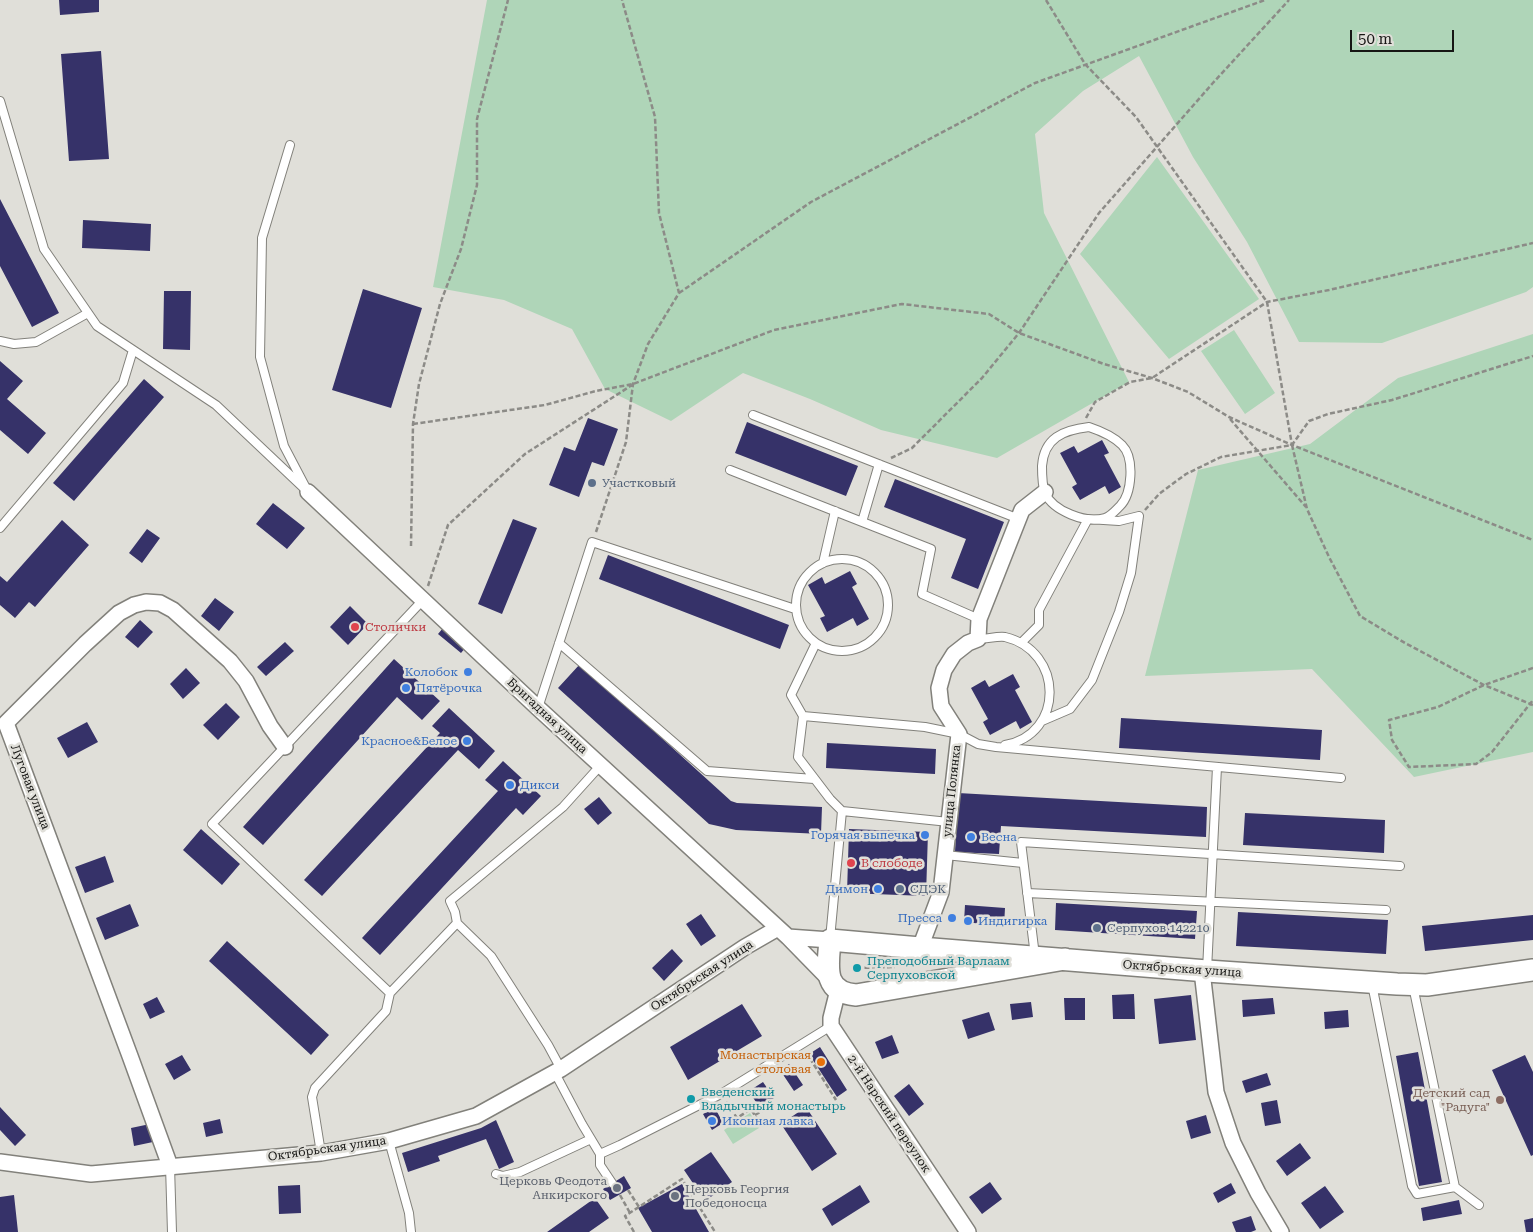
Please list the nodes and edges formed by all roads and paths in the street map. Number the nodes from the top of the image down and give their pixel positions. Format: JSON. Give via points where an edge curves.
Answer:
{"nodes":[{"id":1,"x":508,"y":0,"type":"edge"},
{"id":2,"x":622,"y":0,"type":"edge"},
{"id":3,"x":1046,"y":0,"type":"edge"},
{"id":4,"x":1265,"y":0,"type":"edge"},
{"id":5,"x":1290,"y":0,"type":"edge"},
{"id":6,"x":1084,"y":64,"type":"junction"},
{"id":7,"x":0,"y":101,"type":"edge"},
{"id":8,"x":290,"y":145,"type":"dead end"},
{"id":9,"x":1157,"y":146,"type":"junction"},
{"id":10,"x":1533,"y":244,"type":"edge"},
{"id":11,"x":678,"y":293,"type":"junction"},
{"id":12,"x":1267,"y":302,"type":"junction"},
{"id":13,"x":88,"y":313,"type":"junction"},
{"id":14,"x":1020,"y":334,"type":"junction"},
{"id":15,"x":0,"y":341,"type":"edge"},
{"id":16,"x":133,"y":350,"type":"junction"},
{"id":17,"x":1533,"y":356,"type":"edge"},
{"id":18,"x":1152,"y":378,"type":"junction"},
{"id":19,"x":633,"y":384,"type":"junction"},
{"id":20,"x":753,"y":415,"type":"dead end"},
{"id":21,"x":1229,"y":417,"type":"junction"},
{"id":22,"x":413,"y":424,"type":"junction"},
{"id":23,"x":1080,"y":428,"type":"junction"},
{"id":24,"x":1292,"y":445,"type":"junction"},
{"id":25,"x":1256,"y":451,"type":"junction"},
{"id":26,"x":878,"y":464,"type":"junction"},
{"id":27,"x":730,"y":470,"type":"dead end"},
{"id":28,"x":308,"y":492,"type":"junction"},
{"id":29,"x":1045,"y":492,"type":"junction"},
{"id":30,"x":1307,"y":509,"type":"junction"},
{"id":31,"x":835,"y":511,"type":"junction"},
{"id":32,"x":1139,"y":516,"type":"junction"},
{"id":33,"x":1019,"y":518,"type":"junction"},
{"id":34,"x":1088,"y":519,"type":"junction"},
{"id":35,"x":862,"y":522,"type":"junction"},
{"id":36,"x":0,"y":528,"type":"edge"},
{"id":37,"x":1533,"y":540,"type":"edge"},
{"id":38,"x":592,"y":542,"type":"junction"},
{"id":39,"x":411,"y":546,"type":"dead end"},
{"id":40,"x":823,"y":563,"type":"junction"},
{"id":41,"x":423,"y":600,"type":"junction"},
{"id":42,"x":795,"y":609,"type":"junction"},
{"id":43,"x":979,"y":620,"type":"junction"},
{"id":44,"x":978,"y":639,"type":"junction"},
{"id":45,"x":1021,"y":642,"type":"junction"},
{"id":46,"x":560,"y":643,"type":"junction"},
{"id":47,"x":816,"y":643,"type":"junction"},
{"id":48,"x":1533,"y":668,"type":"edge"},
{"id":49,"x":1484,"y":685,"type":"junction"},
{"id":50,"x":1533,"y":700,"type":"edge"},
{"id":51,"x":1531,"y":705,"type":"edge"},
{"id":52,"x":538,"y":708,"type":"junction"},
{"id":53,"x":803,"y":716,"type":"junction"},
{"id":54,"x":3,"y":720,"type":"edge"},
{"id":55,"x":1042,"y":721,"type":"junction"},
{"id":56,"x":959,"y":734,"type":"junction"},
{"id":57,"x":285,"y":747,"type":"junction"},
{"id":58,"x":996,"y":747,"type":"junction"},
{"id":59,"x":600,"y":766,"type":"junction"},
{"id":60,"x":1217,"y":767,"type":"junction"},
{"id":61,"x":1341,"y":778,"type":"dead end"},
{"id":62,"x":814,"y":779,"type":"junction"},
{"id":63,"x":842,"y":811,"type":"junction"},
{"id":64,"x":949,"y":822,"type":"junction"},
{"id":65,"x":1213,"y":854,"type":"junction"},
{"id":66,"x":945,"y":855,"type":"junction"},
{"id":67,"x":1023,"y":864,"type":"junction"},
{"id":68,"x":1400,"y":866,"type":"dead end"},
{"id":69,"x":1027,"y":893,"type":"junction"},
{"id":70,"x":1210,"y":902,"type":"junction"},
{"id":71,"x":1386,"y":910,"type":"dead end"},
{"id":72,"x":457,"y":923,"type":"junction"},
{"id":73,"x":783,"y":932,"type":"junction"},
{"id":74,"x":830,"y":940,"type":"junction"},
{"id":75,"x":894,"y":945,"type":"junction"},
{"id":76,"x":920,"y":948,"type":"junction"},
{"id":77,"x":1036,"y":957,"type":"junction"},
{"id":78,"x":1066,"y":960,"type":"junction"},
{"id":79,"x":857,"y":968,"type":"dead end"},
{"id":80,"x":895,"y":968,"type":"junction"},
{"id":81,"x":1533,"y":970,"type":"edge"},
{"id":82,"x":1204,"y":971,"type":"junction"},
{"id":83,"x":1372,"y":982,"type":"junction"},
{"id":84,"x":1413,"y":984,"type":"junction"},
{"id":85,"x":834,"y":985,"type":"junction"},
{"id":86,"x":896,"y":989,"type":"junction"},
{"id":87,"x":390,"y":993,"type":"junction"},
{"id":88,"x":831,"y":1026,"type":"junction"},
{"id":89,"x":801,"y":1044,"type":"junction"},
{"id":90,"x":558,"y":1071,"type":"junction"},
{"id":91,"x":721,"y":1094,"type":"junction"},
{"id":92,"x":836,"y":1100,"type":"dead end"},
{"id":93,"x":766,"y":1103,"type":"dead end"},
{"id":94,"x":755,"y":1116,"type":"junction"},
{"id":95,"x":759,"y":1122,"type":"dead end"},
{"id":96,"x":591,"y":1139,"type":"junction"},
{"id":97,"x":389,"y":1141,"type":"junction"},
{"id":98,"x":320,"y":1153,"type":"junction"},
{"id":99,"x":600,"y":1154,"type":"junction"},
{"id":100,"x":0,"y":1162,"type":"edge"},
{"id":101,"x":170,"y":1166,"type":"junction"},
{"id":102,"x":496,"y":1174,"type":"dead end"},
{"id":103,"x":612,"y":1183,"type":"dead end"},
{"id":104,"x":1455,"y":1187,"type":"junction"},
{"id":105,"x":628,"y":1190,"type":"dead end"},
{"id":106,"x":620,"y":1195,"type":"dead end"},
{"id":107,"x":1479,"y":1205,"type":"dead end"},
{"id":108,"x":639,"y":1207,"type":"junction"},
{"id":109,"x":630,"y":1212,"type":"junction"},
{"id":110,"x":172,"y":1232,"type":"edge"},
{"id":111,"x":410,"y":1232,"type":"edge"},
{"id":112,"x":634,"y":1232,"type":"edge"},
{"id":113,"x":715,"y":1232,"type":"edge"},
{"id":114,"x":968,"y":1232,"type":"edge"},
{"id":115,"x":1281,"y":1232,"type":"edge"}],
"edges":[{"from":1,"to":22,"type":"path","via":[[477,119],[477,185],[461,248],[435,322],[419,384]]},
{"from":2,"to":11,"type":"path","via":[[655,118],[659,213]]},
{"from":3,"to":6,"type":"path"},
{"from":4,"to":6,"type":"path"},
{"from":5,"to":9,"type":"path"},
{"from":6,"to":9,"type":"path","via":[[1136,116]]},
{"from":6,"to":11,"type":"path","via":[[1035,83],[811,202]]},
{"from":7,"to":13,"type":"lane","via":[[44,249]]},
{"from":8,"to":28,"type":"lane","via":[[262,238],[260,357],[284,446]]},
{"from":9,"to":12,"type":"path"},
{"from":9,"to":14,"type":"path","via":[[1099,213]]},
{"from":10,"to":12,"type":"path"},
{"from":11,"to":19,"type":"path","via":[[648,344]]},
{"from":12,"to":18,"type":"path"},
{"from":12,"to":24,"type":"path"},
{"from":13,"to":15,"type":"lane","via":[[36,342],[14,344]]},
{"from":13,"to":16,"type":"lane","via":[[97,326]]},
{"from":14,"to":18,"type":"path"},
{"from":14,"to":19,"type":"path","via":[[989,314],[902,304],[774,330]]},
{"from":14,"to":26,"type":"path","via":[[982,378],[912,448]]},
{"from":16,"to":28,"type":"lane","via":[[216,405]]},
{"from":16,"to":36,"type":"lane","via":[[123,382]]},
{"from":17,"to":24,"type":"path","via":[[1392,400],[1309,421]]},
{"from":18,"to":21,"type":"path","via":[[1188,392]]},
{"from":18,"to":23,"type":"path","via":[[1130,382],[1095,402]]},
{"from":19,"to":22,"type":"path","via":[[596,390],[545,405]]},
{"from":19,"to":38,"type":"path","via":[[626,442]]},
{"from":19,"to":41,"type":"path","via":[[525,454],[448,525]]},
{"from":20,"to":26,"type":"lane"},
{"from":21,"to":24,"type":"path"},
{"from":21,"to":25,"type":"path"},
{"from":22,"to":39,"type":"path"},
{"from":23,"to":29,"type":"lane","via":[[1054,438],[1043,455]]},
{"from":23,"to":34,"type":"lane","via":[[1089,427],[1108,434],[1124,446],[1130,463],[1131,478],[1123,503],[1110,515]]},
{"from":24,"to":25,"type":"path"},
{"from":24,"to":30,"type":"path"},
{"from":24,"to":37,"type":"path"},
{"from":25,"to":30,"type":"path"},
{"from":25,"to":32,"type":"path","via":[[1221,457],[1186,474],[1159,494]]},
{"from":26,"to":33,"type":"lane"},
{"from":26,"to":35,"type":"lane"},
{"from":27,"to":31,"type":"lane"},
{"from":28,"to":41,"type":"street","name":"Бригадная улица"},
{"from":29,"to":33,"type":"street","via":[[1022,510]]},
{"from":29,"to":34,"type":"lane","via":[[1054,506]]},
{"from":30,"to":49,"type":"path","via":[[1360,616]]},
{"from":31,"to":35,"type":"lane"},
{"from":31,"to":40,"type":"lane"},
{"from":32,"to":34,"type":"lane","via":[[1118,521]]},
{"from":32,"to":55,"type":"lane","via":[[1131,573],[1092,680],[1070,708]]},
{"from":33,"to":43,"type":"street"},
{"from":34,"to":45,"type":"lane","via":[[1038,610],[1039,625]]},
{"from":35,"to":43,"type":"lane","via":[[931,549],[922,594]]},
{"from":38,"to":42,"type":"lane"},
{"from":38,"to":46,"type":"lane"},
{"from":40,"to":42,"type":"lane","via":[[803,579]]},
{"from":40,"to":47,"type":"lane","via":[[844,559],[859,562],[872,570],[882,582],[888,611],[875,637],[863,646],[849,651],[834,651]]},
{"from":41,"to":52,"type":"street","name":"Бригадная улица"},
{"from":41,"to":57,"type":"lane"},
{"from":42,"to":47,"type":"lane","via":[[799,624]]},
{"from":43,"to":44,"type":"street"},
{"from":44,"to":45,"type":"lane","via":[[1003,637]]},
{"from":44,"to":56,"type":"street","name":"улица Полянка","via":[[954,654],[944,670],[939,688],[941,706]]},
{"from":45,"to":55,"type":"lane","via":[[1035,654],[1048,678],[1049,705]]},
{"from":46,"to":52,"type":"lane"},
{"from":46,"to":62,"type":"lane","via":[[707,771]]},
{"from":47,"to":53,"type":"lane","via":[[791,695]]},
{"from":48,"to":49,"type":"path"},
{"from":49,"to":51,"type":"path"},
{"from":49,"to":51,"type":"path","via":[[1438,707],[1389,720],[1392,740],[1409,766],[1476,764],[1492,752]]},
{"from":50,"to":51,"type":"path"},
{"from":52,"to":59,"type":"street","name":"Бригадная улица"},
{"from":53,"to":56,"type":"lane","via":[[925,726]]},
{"from":53,"to":62,"type":"lane","via":[[798,757]]},
{"from":54,"to":57,"type":"street","name":"Луговая улица","via":[[119,613],[140,603],[160,603],[173,610],[230,661],[246,681]]},
{"from":54,"to":101,"type":"street","name":"Луговая улица"},
{"from":55,"to":58,"type":"lane","via":[[1030,735],[1014,744]]},
{"from":56,"to":58,"type":"lane","via":[[978,744]]},
{"from":56,"to":64,"type":"street","name":"улица Полянка"},
{"from":57,"to":87,"type":"lane","via":[[212,824]]},
{"from":58,"to":60,"type":"lane"},
{"from":59,"to":72,"type":"lane","via":[[563,807],[450,901]]},
{"from":59,"to":73,"type":"street","name":"Бригадная улица"},
{"from":60,"to":61,"type":"lane"},
{"from":60,"to":65,"type":"lane"},
{"from":62,"to":63,"type":"lane"},
{"from":63,"to":64,"type":"lane"},
{"from":63,"to":74,"type":"lane"},
{"from":64,"to":66,"type":"street","name":"улица Полянка"},
{"from":65,"to":67,"type":"lane","via":[[1021,842]]},
{"from":65,"to":68,"type":"lane"},
{"from":65,"to":70,"type":"lane"},
{"from":66,"to":67,"type":"lane"},
{"from":66,"to":76,"type":"street","name":"улица Полянка","via":[[941,892]]},
{"from":67,"to":69,"type":"lane"},
{"from":69,"to":70,"type":"lane"},
{"from":69,"to":77,"type":"lane"},
{"from":70,"to":71,"type":"lane"},
{"from":70,"to":82,"type":"lane"},
{"from":72,"to":87,"type":"lane"},
{"from":72,"to":90,"type":"lane","via":[[491,956],[548,1045]]},
{"from":73,"to":74,"type":"street"},
{"from":73,"to":85,"type":"street","name":"Бригадная улица"},
{"from":73,"to":90,"type":"street","name":"Октябрьская улица","via":[[745,947]]},
{"from":74,"to":75,"type":"street","name":"Октябрьская улица"},
{"from":74,"to":85,"type":"street","via":[[828,966]]},
{"from":75,"to":76,"type":"street","name":"Октябрьская улица"},
{"from":75,"to":80,"type":"path"},
{"from":76,"to":77,"type":"street","name":"Октябрьская улица"},
{"from":77,"to":78,"type":"street","name":"Октябрьская улица"},
{"from":78,"to":82,"type":"street","name":"Октябрьская улица"},
{"from":78,"to":86,"type":"street"},
{"from":79,"to":80,"type":"path"},
{"from":80,"to":86,"type":"path"},
{"from":81,"to":84,"type":"street","name":"Октябрьская улица","via":[[1427,985]]},
{"from":82,"to":83,"type":"street","name":"Октябрьская улица"},
{"from":82,"to":115,"type":"street","via":[[1216,1092],[1233,1143]]},
{"from":83,"to":84,"type":"street","name":"Октябрьская улица"},
{"from":83,"to":104,"type":"lane","via":[[1412,1186],[1417,1194]]},
{"from":84,"to":104,"type":"lane"},
{"from":85,"to":86,"type":"street","via":[[846,994],[856,996]]},
{"from":85,"to":88,"type":"street"},
{"from":87,"to":98,"type":"lane","via":[[386,1011],[315,1088],[312,1097]]},
{"from":88,"to":89,"type":"lane"},
{"from":88,"to":114,"type":"street","name":"2-й Нарский переулок"},
{"from":89,"to":91,"type":"lane"},
{"from":89,"to":92,"type":"path"},
{"from":90,"to":96,"type":"lane"},
{"from":90,"to":97,"type":"street","name":"Октябрьская улица","via":[[476,1116]]},
{"from":91,"to":94,"type":"path","via":[[737,1118],[751,1110]]},
{"from":91,"to":99,"type":"lane"},
{"from":93,"to":94,"type":"path","via":[[769,1107]]},
{"from":94,"to":95,"type":"path"},
{"from":96,"to":99,"type":"lane"},
{"from":96,"to":102,"type":"lane","via":[[520,1172],[503,1176]]},
{"from":97,"to":98,"type":"street","name":"Октябрьская улица"},
{"from":97,"to":111,"type":"lane","via":[[409,1213]]},
{"from":98,"to":101,"type":"street","name":"Октябрьская улица"},
{"from":99,"to":103,"type":"lane","via":[[600,1165]]},
{"from":100,"to":101,"type":"street","name":"Октябрьская улица","via":[[91,1174]]},
{"from":101,"to":110,"type":"lane"},
{"from":104,"to":107,"type":"lane"},
{"from":105,"to":108,"type":"path"},
{"from":106,"to":109,"type":"path"},
{"from":108,"to":109,"type":"path"},
{"from":108,"to":113,"type":"path","via":[[682,1179]]},
{"from":109,"to":112,"type":"path","via":[[625,1216]]}]}
